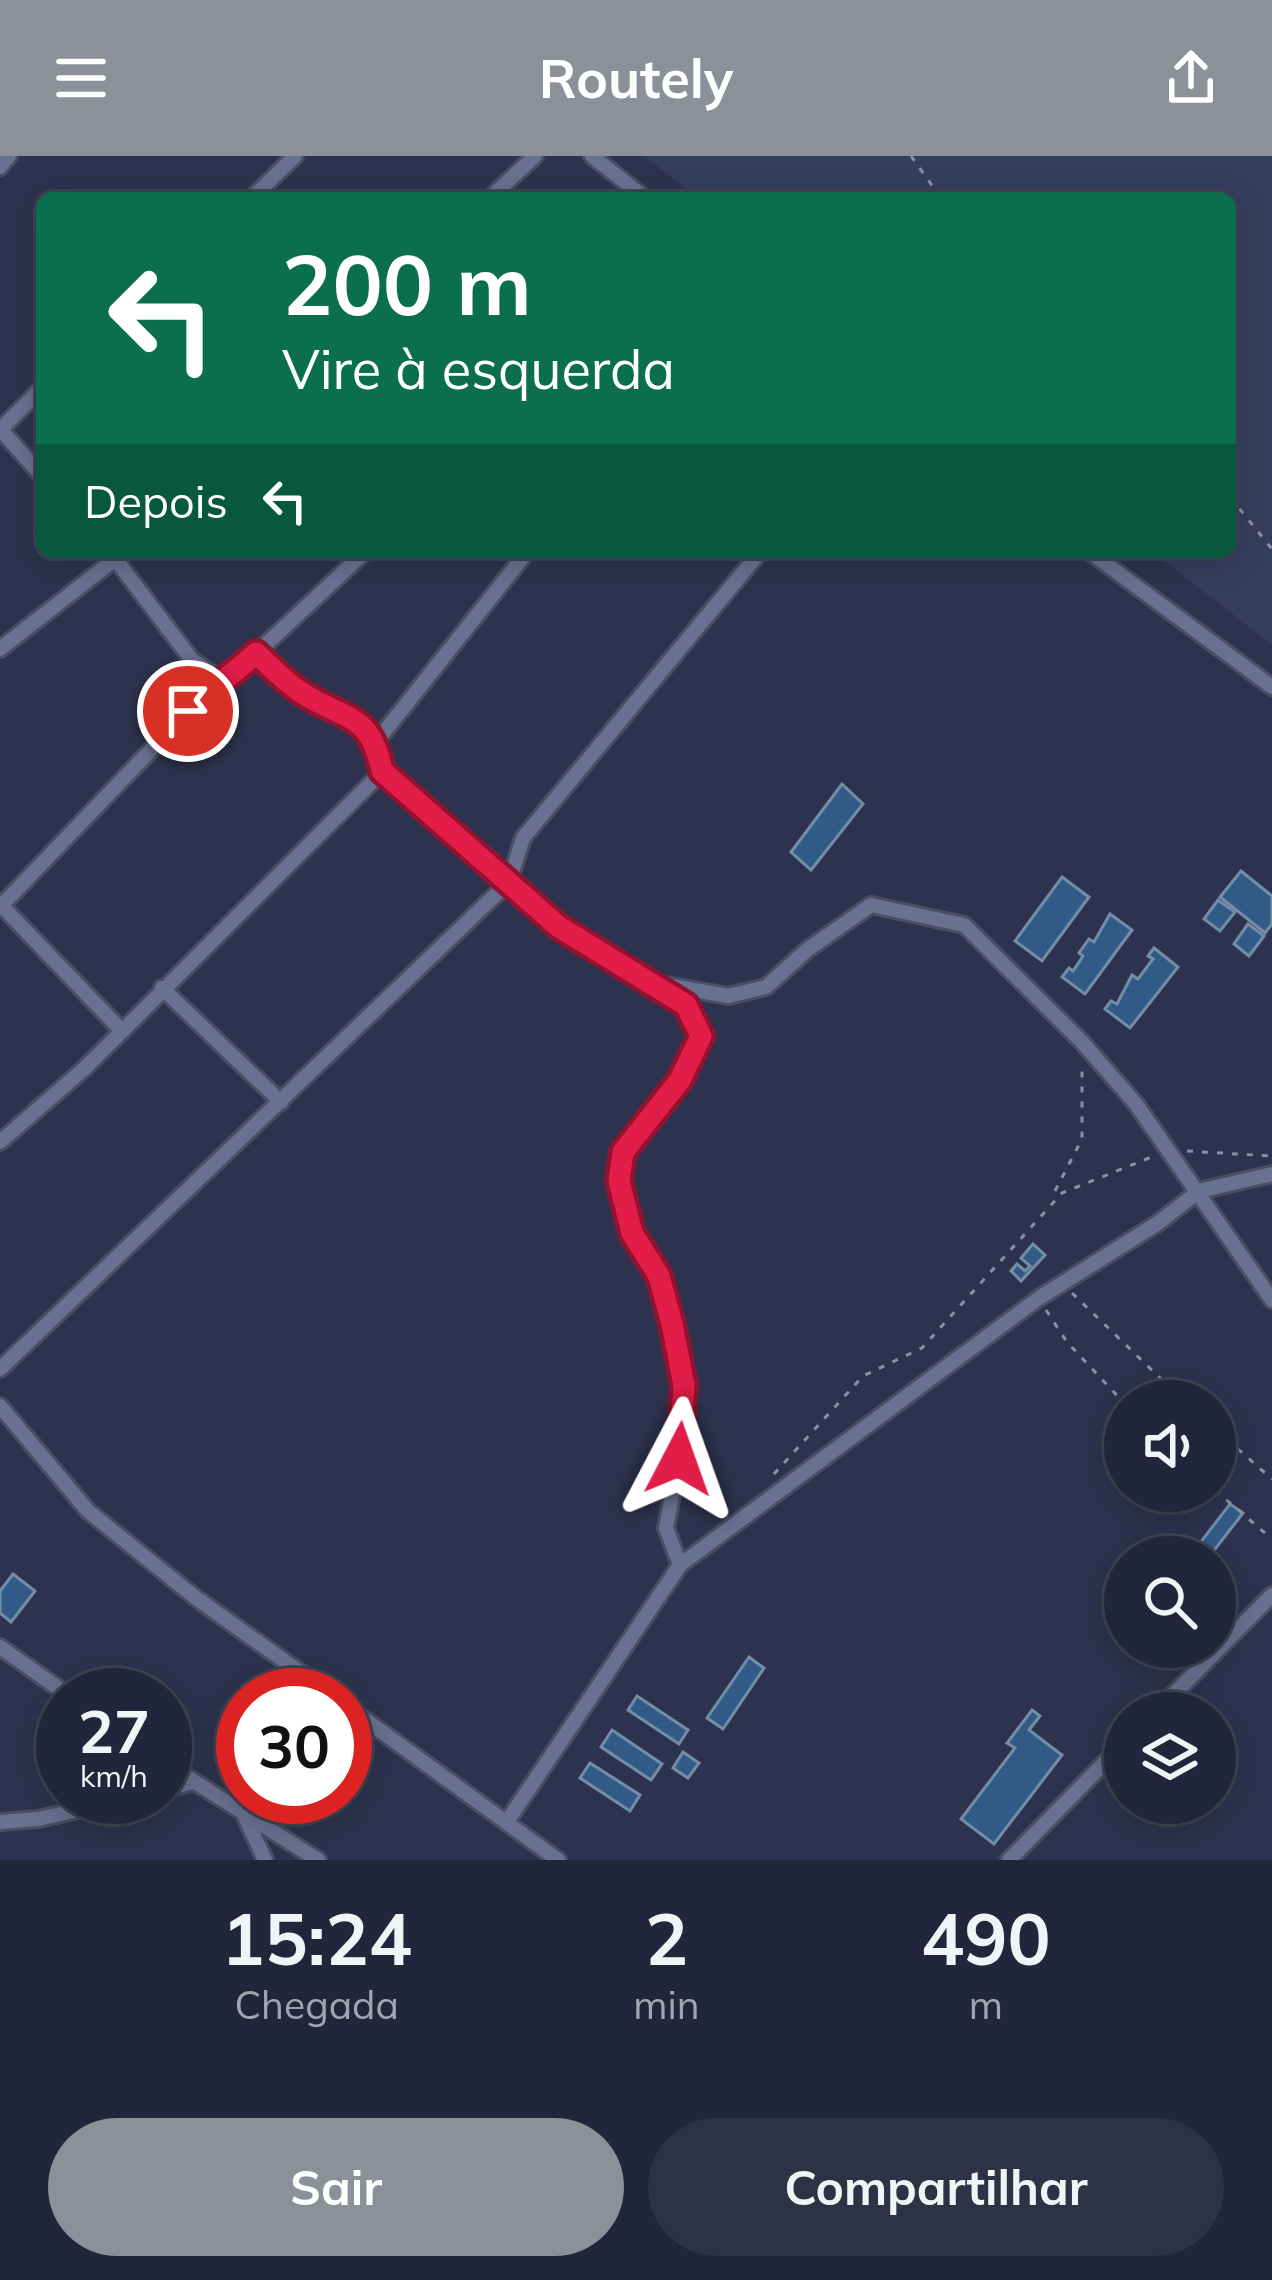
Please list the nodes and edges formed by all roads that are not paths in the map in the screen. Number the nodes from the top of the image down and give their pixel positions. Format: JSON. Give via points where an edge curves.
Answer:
{"nodes":[{"id":1,"x":9,"y":156,"type":"edge"},
{"id":2,"x":296,"y":156,"type":"edge"},
{"id":3,"x":535,"y":156,"type":"edge"},
{"id":4,"x":592,"y":156,"type":"edge"},
{"id":5,"x":0,"y":167,"type":"edge"},
{"id":6,"x":258,"y":192,"type":"edge"},
{"id":7,"x":496,"y":192,"type":"edge"},
{"id":8,"x":637,"y":192,"type":"edge"},
{"id":9,"x":36,"y":394,"type":"edge"},
{"id":10,"x":0,"y":430,"type":"edge"},
{"id":11,"x":36,"y":469,"type":"edge"},
{"id":12,"x":112,"y":558,"type":"edge"},
{"id":13,"x":120,"y":558,"type":"edge"},
{"id":14,"x":359,"y":558,"type":"edge"},
{"id":15,"x":521,"y":558,"type":"edge"},
{"id":16,"x":755,"y":558,"type":"edge"},
{"id":17,"x":1098,"y":558,"type":"edge"},
{"id":18,"x":0,"y":649,"type":"edge"},
{"id":19,"x":256,"y":653,"type":"junction"},
{"id":20,"x":219,"y":679,"type":"junction"},
{"id":21,"x":1272,"y":687,"type":"edge"},
{"id":22,"x":376,"y":741,"type":"junction"},
{"id":23,"x":382,"y":771,"type":"junction"},
{"id":24,"x":509,"y":882,"type":"junction"},
{"id":25,"x":1,"y":904,"type":"edge"},
{"id":26,"x":642,"y":981,"type":"junction"},
{"id":27,"x":162,"y":988,"type":"junction"},
{"id":28,"x":121,"y":1030,"type":"junction"},
{"id":29,"x":281,"y":1102,"type":"junction"},
{"id":30,"x":0,"y":1142,"type":"edge"},
{"id":31,"x":1272,"y":1174,"type":"edge"},
{"id":32,"x":1199,"y":1191,"type":"junction"},
{"id":33,"x":1272,"y":1300,"type":"edge"},
{"id":34,"x":0,"y":1369,"type":"edge"},
{"id":35,"x":0,"y":1406,"type":"edge"},
{"id":36,"x":680,"y":1565,"type":"junction"},
{"id":37,"x":1272,"y":1595,"type":"edge"},
{"id":38,"x":0,"y":1647,"type":"edge"},
{"id":39,"x":294,"y":1668,"type":"edge"},
{"id":40,"x":36,"y":1672,"type":"edge"},
{"id":41,"x":1176,"y":1692,"type":"edge"},
{"id":42,"x":372,"y":1724,"type":"edge"},
{"id":43,"x":1104,"y":1763,"type":"edge"},
{"id":44,"x":193,"y":1782,"type":"edge"},
{"id":45,"x":216,"y":1795,"type":"edge"},
{"id":46,"x":36,"y":1819,"type":"edge"},
{"id":47,"x":508,"y":1820,"type":"junction"},
{"id":48,"x":0,"y":1822,"type":"edge"},
{"id":49,"x":248,"y":1824,"type":"edge"},
{"id":50,"x":263,"y":1824,"type":"edge"},
{"id":51,"x":265,"y":1860,"type":"edge"},
{"id":52,"x":318,"y":1860,"type":"edge"},
{"id":53,"x":558,"y":1860,"type":"edge"},
{"id":54,"x":1009,"y":1860,"type":"edge"}],
"edges":[{"from":1,"to":5,"type":"street"},
{"from":2,"to":6,"type":"street"},
{"from":3,"to":7,"type":"street"},
{"from":4,"to":8,"type":"street"},
{"from":9,"to":10,"type":"street"},
{"from":10,"to":11,"type":"street"},
{"from":12,"to":18,"type":"street"},
{"from":13,"to":20,"type":"street","via":[[192,660]]},
{"from":14,"to":19,"type":"street"},
{"from":15,"to":22,"type":"street"},
{"from":16,"to":24,"type":"street","via":[[523,838]]},
{"from":17,"to":21,"type":"street"},
{"from":19,"to":20,"type":"street"},
{"from":19,"to":22,"type":"street","via":[[300,692],[359,721]]},
{"from":20,"to":25,"type":"street"},
{"from":22,"to":23,"type":"street"},
{"from":23,"to":24,"type":"street"},
{"from":23,"to":27,"type":"street"},
{"from":24,"to":26,"type":"street","via":[[559,927]]},
{"from":24,"to":29,"type":"street"},
{"from":25,"to":28,"type":"street"},
{"from":26,"to":32,"type":"street","via":[[728,996],[766,987],[872,905],[964,925],[1082,1042]]},
{"from":26,"to":36,"type":"street","via":[[686,1005],[701,1036],[680,1080],[623,1152],[619,1181],[632,1233],[659,1276],[684,1385],[666,1528]]},
{"from":27,"to":28,"type":"street"},
{"from":27,"to":29,"type":"street"},
{"from":28,"to":30,"type":"street"},
{"from":29,"to":34,"type":"street"},
{"from":31,"to":32,"type":"street"},
{"from":32,"to":33,"type":"street"},
{"from":32,"to":36,"type":"street","via":[[1039,1298]]},
{"from":35,"to":39,"type":"street","via":[[88,1511]]},
{"from":36,"to":47,"type":"street"},
{"from":37,"to":41,"type":"street"},
{"from":38,"to":40,"type":"street"},
{"from":42,"to":47,"type":"street"},
{"from":43,"to":54,"type":"street"},
{"from":44,"to":45,"type":"street"},
{"from":46,"to":48,"type":"street"},
{"from":47,"to":53,"type":"street"},
{"from":49,"to":51,"type":"street"},
{"from":50,"to":52,"type":"street"}]}
